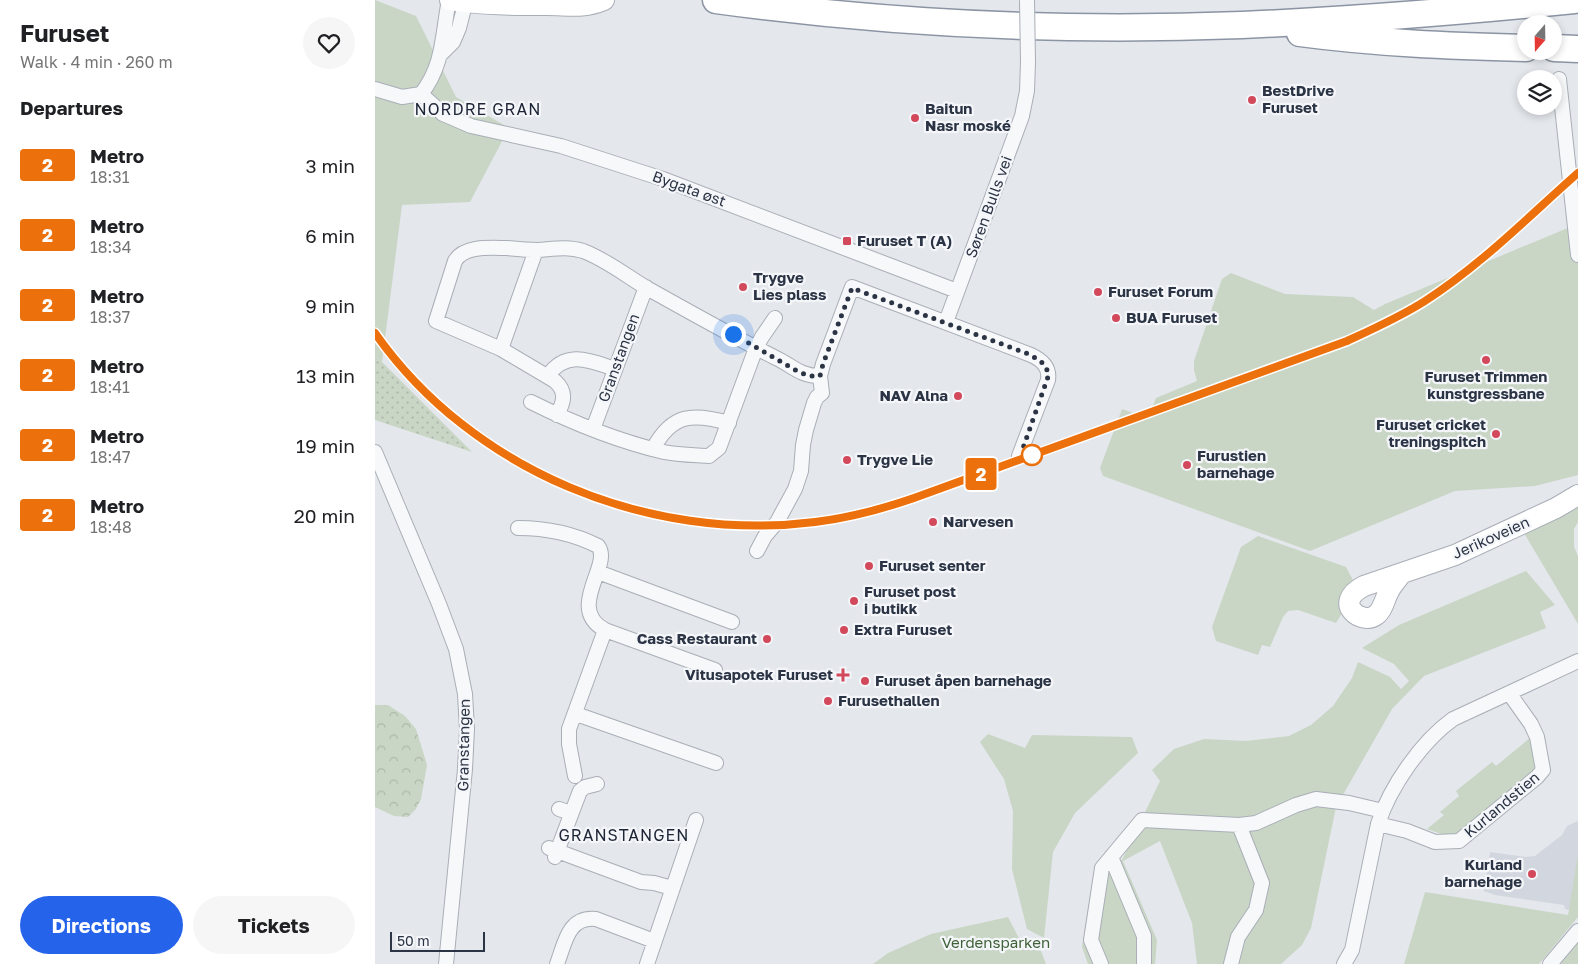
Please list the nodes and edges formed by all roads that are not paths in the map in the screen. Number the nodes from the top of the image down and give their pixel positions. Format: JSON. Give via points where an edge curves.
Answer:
{"nodes":[{"id":1,"x":604,"y":0,"type":"edge"},
{"id":2,"x":716,"y":0,"type":"edge"},
{"id":3,"x":1027,"y":0,"type":"edge"},
{"id":4,"x":1574,"y":0,"type":"edge"},
{"id":5,"x":458,"y":1,"type":"edge"},
{"id":6,"x":1242,"y":25,"type":"junction"},
{"id":7,"x":1517,"y":48,"type":"edge"},
{"id":8,"x":1563,"y":48,"type":"edge"},
{"id":9,"x":1578,"y":49,"type":"edge"},
{"id":10,"x":375,"y":89,"type":"edge"},
{"id":11,"x":1562,"y":91,"type":"edge"},
{"id":12,"x":421,"y":94,"type":"junction"},
{"id":13,"x":1572,"y":129,"type":"edge"},
{"id":14,"x":536,"y":250,"type":"junction"},
{"id":15,"x":1578,"y":255,"type":"edge"},
{"id":16,"x":646,"y":287,"type":"junction"},
{"id":17,"x":957,"y":291,"type":"junction"},
{"id":18,"x":775,"y":318,"type":"dead end"},
{"id":19,"x":946,"y":322,"type":"junction"},
{"id":20,"x":756,"y":348,"type":"junction"},
{"id":21,"x":501,"y":349,"type":"junction"},
{"id":22,"x":615,"y":369,"type":"junction"},
{"id":23,"x":548,"y":376,"type":"junction"},
{"id":24,"x":820,"y":376,"type":"junction"},
{"id":25,"x":531,"y":402,"type":"dead end"},
{"id":26,"x":557,"y":415,"type":"junction"},
{"id":27,"x":729,"y":423,"type":"junction"},
{"id":28,"x":593,"y":430,"type":"junction"},
{"id":29,"x":653,"y":449,"type":"junction"},
{"id":30,"x":375,"y":452,"type":"edge"},
{"id":31,"x":1019,"y":456,"type":"dead end"},
{"id":32,"x":1578,"y":495,"type":"edge"},
{"id":33,"x":518,"y":528,"type":"dead end"},
{"id":34,"x":757,"y":551,"type":"dead end"},
{"id":35,"x":597,"y":572,"type":"junction"},
{"id":36,"x":1401,"y":574,"type":"dead end"},
{"id":37,"x":732,"y":622,"type":"dead end"},
{"id":38,"x":605,"y":630,"type":"junction"},
{"id":39,"x":1578,"y":661,"type":"edge"},
{"id":40,"x":715,"y":670,"type":"dead end"},
{"id":41,"x":1509,"y":693,"type":"junction"},
{"id":42,"x":576,"y":714,"type":"junction"},
{"id":43,"x":716,"y":763,"type":"dead end"},
{"id":44,"x":575,"y":776,"type":"dead end"},
{"id":45,"x":597,"y":784,"type":"dead end"},
{"id":46,"x":1380,"y":818,"type":"junction"},
{"id":47,"x":696,"y":820,"type":"dead end"},
{"id":48,"x":1239,"y":825,"type":"junction"},
{"id":49,"x":1111,"y":858,"type":"junction"},
{"id":50,"x":672,"y":888,"type":"junction"},
{"id":51,"x":1578,"y":931,"type":"edge"},
{"id":52,"x":654,"y":941,"type":"junction"},
{"id":53,"x":446,"y":964,"type":"edge"},
{"id":54,"x":557,"y":964,"type":"edge"},
{"id":55,"x":647,"y":964,"type":"edge"},
{"id":56,"x":1101,"y":964,"type":"edge"},
{"id":57,"x":1144,"y":964,"type":"edge"},
{"id":58,"x":1231,"y":964,"type":"edge"},
{"id":59,"x":1344,"y":964,"type":"edge"},
{"id":60,"x":1550,"y":964,"type":"edge"}],
"edges":[{"from":1,"to":5,"type":"street","via":[[571,8]]},
{"from":2,"to":6,"type":"highway","via":[[834,15],[984,24]]},
{"from":3,"to":17,"type":"street","name":"Søren Bulls vei","bridge":true,"via":[[1027,91],[1020,121]]},
{"from":4,"to":6,"type":"highway","via":[[1488,9]]},
{"from":5,"to":12,"type":"street","via":[[459,28]]},
{"from":6,"to":7,"type":"highway","via":[[1345,38]]},
{"from":8,"to":9,"type":"highway"},
{"from":10,"to":12,"type":"street","via":[[402,97]]},
{"from":11,"to":13,"type":"street"},
{"from":12,"to":17,"type":"street","name":"Bygata øst","via":[[443,114],[471,126],[554,144],[663,179]]},
{"from":13,"to":15,"type":"street"},
{"from":14,"to":16,"type":"street","via":[[563,248],[582,251]]},
{"from":14,"to":21,"type":"street"},
{"from":14,"to":21,"type":"street","via":[[473,250],[463,252],[455,261],[436,321]]},
{"from":16,"to":20,"type":"street"},
{"from":16,"to":22,"type":"street","name":"Granstangen"},
{"from":17,"to":19,"type":"street","name":"Søren Bulls vei"},
{"from":18,"to":20,"type":"street"},
{"from":19,"to":24,"type":"street","via":[[852,288]]},
{"from":19,"to":31,"type":"street","via":[[1031,355],[1049,371]]},
{"from":20,"to":24,"type":"street","via":[[809,376]]},
{"from":20,"to":27,"type":"street"},
{"from":21,"to":23,"type":"street"},
{"from":22,"to":23,"type":"street","via":[[580,358],[553,368]]},
{"from":22,"to":28,"type":"street","name":"Granstangen"},
{"from":23,"to":26,"type":"street","via":[[561,386],[563,404]]},
{"from":24,"to":34,"type":"street","via":[[822,393],[814,403],[806,430],[801,471],[795,489]]},
{"from":25,"to":26,"type":"street"},
{"from":26,"to":28,"type":"street"},
{"from":27,"to":29,"type":"street","via":[[704,417],[673,423]]},
{"from":27,"to":29,"type":"street","via":[[719,448],[709,456]]},
{"from":28,"to":29,"type":"street"},
{"from":30,"to":53,"type":"street","name":"Granstangen","via":[[456,649],[465,694],[465,769]]},
{"from":32,"to":36,"type":"street","name":"Jerikoveien","via":[[1455,555]]},
{"from":33,"to":35,"type":"street","via":[[562,532],[598,546],[602,558]]},
{"from":35,"to":37,"type":"street"},
{"from":35,"to":38,"type":"street","via":[[589,596],[590,607],[596,626]]},
{"from":38,"to":40,"type":"street"},
{"from":38,"to":42,"type":"street"},
{"from":39,"to":41,"type":"street"},
{"from":41,"to":46,"type":"street","via":[[1439,729],[1396,783]]},
{"from":41,"to":46,"type":"street","name":"Kurlandstien","via":[[1537,737],[1543,770],[1537,777],[1459,841],[1435,842]]},
{"from":42,"to":43,"type":"street"},
{"from":42,"to":44,"type":"street","via":[[569,729]]},
{"from":45,"to":50,"type":"street","via":[[579,791],[565,811],[554,852],[640,885],[654,883]]},
{"from":46,"to":48,"type":"street","name":"Kurlandstien","via":[[1349,803],[1316,799],[1296,804],[1256,823]]},
{"from":46,"to":59,"type":"street","via":[[1352,950]]},
{"from":47,"to":50,"type":"street"},
{"from":48,"to":49,"type":"street","name":"Kurlandstien","via":[[1142,820]]},
{"from":48,"to":58,"type":"street","via":[[1261,882],[1256,910],[1238,937]]},
{"from":49,"to":56,"type":"street","name":"Kurlandstien","via":[[1102,868],[1091,940]]},
{"from":49,"to":57,"type":"street","via":[[1144,936]]},
{"from":50,"to":52,"type":"street"},
{"from":51,"to":60,"type":"street"},
{"from":52,"to":54,"type":"street","via":[[595,918],[586,918],[570,930]]},
{"from":52,"to":55,"type":"street"}]}
